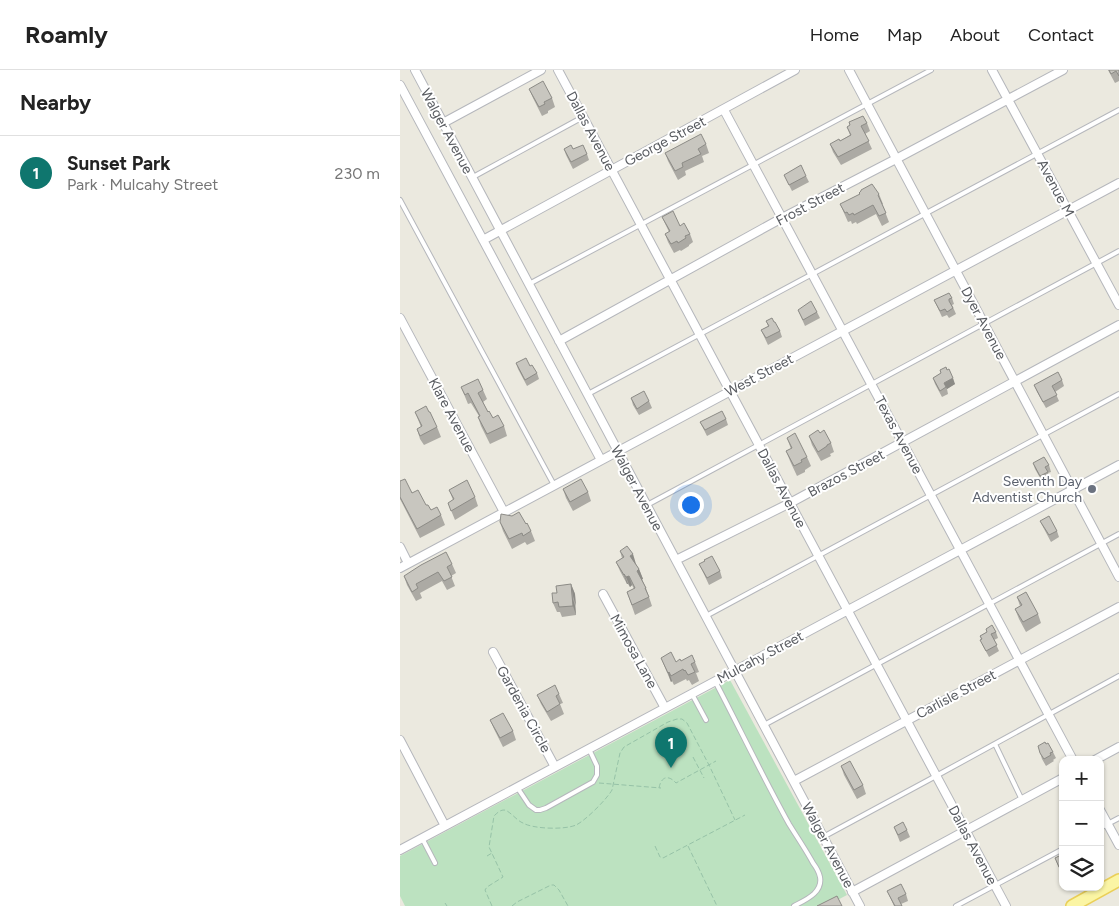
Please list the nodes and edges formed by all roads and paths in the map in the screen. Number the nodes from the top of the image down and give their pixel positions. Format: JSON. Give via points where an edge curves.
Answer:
{"nodes":[{"id":1,"x":415,"y":70,"type":"edge"},
{"id":2,"x":541,"y":70,"type":"edge"},
{"id":3,"x":558,"y":70,"type":"edge"},
{"id":4,"x":849,"y":70,"type":"edge"},
{"id":5,"x":931,"y":70,"type":"edge"},
{"id":6,"x":992,"y":70,"type":"edge"},
{"id":7,"x":1063,"y":70,"type":"edge"},
{"id":8,"x":789,"y":71,"type":"edge"},
{"id":9,"x":400,"y":85,"type":"edge"},
{"id":10,"x":1008,"y":99,"type":"junction"},
{"id":11,"x":867,"y":104,"type":"junction"},
{"id":12,"x":724,"y":110,"type":"junction"},
{"id":13,"x":1119,"y":110,"type":"edge"},
{"id":14,"x":583,"y":117,"type":"junction"},
{"id":15,"x":443,"y":123,"type":"junction"},
{"id":16,"x":1038,"y":154,"type":"junction"},
{"id":17,"x":896,"y":159,"type":"junction"},
{"id":18,"x":753,"y":164,"type":"junction"},
{"id":19,"x":611,"y":170,"type":"junction"},
{"id":20,"x":472,"y":178,"type":"junction"},
{"id":21,"x":1119,"y":183,"type":"edge"},
{"id":22,"x":400,"y":200,"type":"edge"},
{"id":23,"x":1068,"y":210,"type":"junction"},
{"id":24,"x":926,"y":214,"type":"junction"},
{"id":25,"x":782,"y":218,"type":"junction"},
{"id":26,"x":641,"y":225,"type":"junction"},
{"id":27,"x":500,"y":231,"type":"junction"},
{"id":28,"x":483,"y":240,"type":"junction"},
{"id":29,"x":1119,"y":251,"type":"edge"},
{"id":30,"x":1096,"y":263,"type":"junction"},
{"id":31,"x":956,"y":270,"type":"junction"},
{"id":32,"x":812,"y":274,"type":"junction"},
{"id":33,"x":670,"y":280,"type":"junction"},
{"id":34,"x":529,"y":284,"type":"junction"},
{"id":35,"x":1119,"y":305,"type":"edge"},
{"id":36,"x":400,"y":318,"type":"edge"},
{"id":37,"x":984,"y":324,"type":"junction"},
{"id":38,"x":1119,"y":325,"type":"edge"},
{"id":39,"x":843,"y":331,"type":"junction"},
{"id":40,"x":700,"y":335,"type":"junction"},
{"id":41,"x":559,"y":340,"type":"junction"},
{"id":42,"x":1015,"y":382,"type":"junction"},
{"id":43,"x":872,"y":384,"type":"junction"},
{"id":44,"x":730,"y":391,"type":"junction"},
{"id":45,"x":588,"y":394,"type":"junction"},
{"id":46,"x":1119,"y":394,"type":"edge"},
{"id":47,"x":1043,"y":435,"type":"junction"},
{"id":48,"x":903,"y":442,"type":"junction"},
{"id":49,"x":759,"y":445,"type":"junction"},
{"id":50,"x":618,"y":451,"type":"junction"},
{"id":51,"x":601,"y":460,"type":"junction"},
{"id":52,"x":1119,"y":465,"type":"edge"},
{"id":53,"x":554,"y":485,"type":"junction"},
{"id":54,"x":1072,"y":490,"type":"junction"},
{"id":55,"x":931,"y":496,"type":"junction"},
{"id":56,"x":790,"y":504,"type":"junction"},
{"id":57,"x":647,"y":506,"type":"junction"},
{"id":58,"x":504,"y":512,"type":"junction"},
{"id":59,"x":1119,"y":534,"type":"edge"},
{"id":60,"x":1101,"y":544,"type":"junction"},
{"id":61,"x":400,"y":547,"type":"edge"},
{"id":62,"x":960,"y":550,"type":"junction"},
{"id":63,"x":818,"y":556,"type":"junction"},
{"id":64,"x":676,"y":560,"type":"junction"},
{"id":65,"x":408,"y":563,"type":"junction"},
{"id":66,"x":400,"y":568,"type":"edge"},
{"id":67,"x":1119,"y":577,"type":"edge"},
{"id":68,"x":603,"y":594,"type":"dead end"},
{"id":69,"x":990,"y":604,"type":"junction"},
{"id":70,"x":1119,"y":607,"type":"edge"},
{"id":71,"x":847,"y":610,"type":"junction"},
{"id":72,"x":706,"y":616,"type":"junction"},
{"id":73,"x":493,"y":652,"type":"dead end"},
{"id":74,"x":1020,"y":660,"type":"junction"},
{"id":75,"x":876,"y":665,"type":"junction"},
{"id":76,"x":735,"y":671,"type":"junction"},
{"id":77,"x":1119,"y":676,"type":"edge"},
{"id":78,"x":715,"y":681,"type":"junction"},
{"id":79,"x":692,"y":694,"type":"junction"},
{"id":80,"x":665,"y":708,"type":"junction"},
{"id":81,"x":1049,"y":714,"type":"junction"},
{"id":82,"x":706,"y":720,"type":"dead end"},
{"id":83,"x":906,"y":721,"type":"junction"},
{"id":84,"x":764,"y":725,"type":"junction"},
{"id":85,"x":400,"y":740,"type":"edge"},
{"id":86,"x":995,"y":744,"type":"junction"},
{"id":87,"x":1119,"y":747,"type":"edge"},
{"id":88,"x":588,"y":749,"type":"junction"},
{"id":89,"x":1071,"y":756,"type":"edge"},
{"id":90,"x":1103,"y":756,"type":"edge"},
{"id":91,"x":693,"y":757,"type":"dead end"},
{"id":92,"x":716,"y":761,"type":"dead end"},
{"id":93,"x":709,"y":765,"type":"junction"},
{"id":94,"x":556,"y":767,"type":"junction"},
{"id":95,"x":700,"y":770,"type":"junction"},
{"id":96,"x":936,"y":776,"type":"junction"},
{"id":97,"x":704,"y":778,"type":"dead end"},
{"id":98,"x":1059,"y":780,"type":"edge"},
{"id":99,"x":593,"y":782,"type":"junction"},
{"id":100,"x":794,"y":782,"type":"junction"},
{"id":101,"x":612,"y":784,"type":"junction"},
{"id":102,"x":517,"y":787,"type":"junction"},
{"id":103,"x":1022,"y":800,"type":"junction"},
{"id":104,"x":746,"y":815,"type":"dead end"},
{"id":105,"x":1104,"y":817,"type":"edge"},
{"id":106,"x":1119,"y":818,"type":"edge"},
{"id":107,"x":735,"y":820,"type":"junction"},
{"id":108,"x":1108,"y":824,"type":"junction"},
{"id":109,"x":445,"y":826,"type":"junction"},
{"id":110,"x":1104,"y":826,"type":"edge"},
{"id":111,"x":965,"y":831,"type":"junction"},
{"id":112,"x":823,"y":836,"type":"junction"},
{"id":113,"x":422,"y":838,"type":"junction"},
{"id":114,"x":688,"y":845,"type":"junction"},
{"id":115,"x":1119,"y":845,"type":"edge"},
{"id":116,"x":655,"y":846,"type":"dead end"},
{"id":117,"x":400,"y":850,"type":"edge"},
{"id":118,"x":1059,"y":851,"type":"edge"},
{"id":119,"x":492,"y":853,"type":"junction"},
{"id":120,"x":487,"y":856,"type":"dead end"},
{"id":121,"x":435,"y":863,"type":"dead end"},
{"id":122,"x":1119,"y":880,"type":"edge"},
{"id":123,"x":995,"y":886,"type":"junction"},
{"id":124,"x":852,"y":892,"type":"junction"},
{"id":125,"x":445,"y":903,"type":"dead end"},
{"id":126,"x":1080,"y":904,"type":"edge"},
{"id":127,"x":447,"y":906,"type":"edge"},
{"id":128,"x":492,"y":906,"type":"edge"},
{"id":129,"x":512,"y":906,"type":"edge"},
{"id":130,"x":568,"y":906,"type":"edge"},
{"id":131,"x":717,"y":906,"type":"edge"},
{"id":132,"x":794,"y":906,"type":"edge"},
{"id":133,"x":860,"y":906,"type":"edge"},
{"id":134,"x":956,"y":906,"type":"edge"},
{"id":135,"x":1006,"y":906,"type":"edge"}],
"edges":[{"from":1,"to":15,"type":"street","name":"Walger Avenue"},
{"from":2,"to":15,"type":"street"},
{"from":3,"to":14,"type":"street","name":"Dallas Avenue"},
{"from":4,"to":11,"type":"street","name":"Dyer Avenue"},
{"from":5,"to":11,"type":"lane"},
{"from":6,"to":10,"type":"street","name":"Avenue M"},
{"from":7,"to":10,"type":"street","name":"Frost Street"},
{"from":8,"to":12,"type":"street","name":"George Street"},
{"from":9,"to":28,"type":"street","name":"Walger Avenue"},
{"from":10,"to":16,"type":"street","name":"Avenue M"},
{"from":10,"to":17,"type":"street","name":"Frost Street"},
{"from":11,"to":17,"type":"street","name":"Dyer Avenue"},
{"from":11,"to":18,"type":"lane"},
{"from":12,"to":18,"type":"street","name":"Texas Avenue"},
{"from":12,"to":19,"type":"street","name":"George Street"},
{"from":13,"to":16,"type":"lane"},
{"from":14,"to":19,"type":"street","name":"Dallas Avenue"},
{"from":14,"to":20,"type":"lane"},
{"from":15,"to":20,"type":"street","name":"Walger Avenue"},
{"from":16,"to":23,"type":"street","name":"Avenue M"},
{"from":16,"to":24,"type":"lane"},
{"from":17,"to":24,"type":"street","name":"Dyer Avenue"},
{"from":17,"to":25,"type":"street","name":"Frost Street"},
{"from":18,"to":25,"type":"street","name":"Texas Avenue"},
{"from":18,"to":26,"type":"lane"},
{"from":19,"to":26,"type":"street","name":"Dallas Avenue"},
{"from":19,"to":27,"type":"street","name":"George Street"},
{"from":20,"to":27,"type":"street","name":"Walger Avenue"},
{"from":21,"to":23,"type":"street","name":"West Street"},
{"from":22,"to":53,"type":"lane"},
{"from":23,"to":30,"type":"street","name":"Avenue M"},
{"from":23,"to":31,"type":"street","name":"West Street"},
{"from":24,"to":31,"type":"street","name":"Dyer Avenue"},
{"from":24,"to":32,"type":"lane"},
{"from":25,"to":32,"type":"street","name":"Texas Avenue"},
{"from":25,"to":33,"type":"street","name":"Frost Street"},
{"from":26,"to":33,"type":"street","name":"Dallas Avenue"},
{"from":26,"to":34,"type":"lane"},
{"from":27,"to":28,"type":"street","name":"George Street"},
{"from":27,"to":34,"type":"street","name":"Walger Avenue"},
{"from":28,"to":51,"type":"street","name":"Walger Avenue"},
{"from":29,"to":30,"type":"lane"},
{"from":30,"to":35,"type":"street","name":"Avenue M"},
{"from":30,"to":37,"type":"lane"},
{"from":31,"to":37,"type":"street","name":"Dyer Avenue"},
{"from":31,"to":39,"type":"street","name":"West Street"},
{"from":32,"to":39,"type":"street","name":"Texas Avenue"},
{"from":32,"to":40,"type":"lane"},
{"from":33,"to":40,"type":"street","name":"Dallas Avenue"},
{"from":33,"to":41,"type":"street","name":"Frost Street"},
{"from":34,"to":41,"type":"street","name":"Walger Avenue"},
{"from":36,"to":58,"type":"street","name":"Klare Avenue"},
{"from":37,"to":42,"type":"street","name":"Dyer Avenue"},
{"from":37,"to":43,"type":"lane"},
{"from":38,"to":42,"type":"street","name":"Brazos Street"},
{"from":39,"to":43,"type":"street","name":"Texas Avenue"},
{"from":39,"to":44,"type":"street","name":"West Street"},
{"from":40,"to":44,"type":"street","name":"Dallas Avenue"},
{"from":40,"to":45,"type":"lane"},
{"from":41,"to":45,"type":"street","name":"Walger Avenue"},
{"from":42,"to":47,"type":"street","name":"Dyer Avenue"},
{"from":42,"to":48,"type":"street","name":"Brazos Street"},
{"from":43,"to":48,"type":"street","name":"Texas Avenue"},
{"from":43,"to":49,"type":"lane"},
{"from":44,"to":49,"type":"street","name":"Dallas Avenue"},
{"from":44,"to":50,"type":"street","name":"West Street"},
{"from":45,"to":50,"type":"street","name":"Walger Avenue"},
{"from":46,"to":47,"type":"lane"},
{"from":47,"to":54,"type":"street","name":"Dyer Avenue"},
{"from":47,"to":55,"type":"lane"},
{"from":48,"to":55,"type":"street","name":"Texas Avenue"},
{"from":48,"to":56,"type":"street","name":"Brazos Street"},
{"from":49,"to":56,"type":"street","name":"Dallas Avenue"},
{"from":49,"to":57,"type":"lane"},
{"from":50,"to":51,"type":"street","name":"West Street"},
{"from":50,"to":57,"type":"street","name":"Walger Avenue"},
{"from":51,"to":53,"type":"street","name":"West Street"},
{"from":52,"to":54,"type":"street","name":"Mulcahy Street"},
{"from":53,"to":58,"type":"street","name":"West Street"},
{"from":54,"to":60,"type":"street","name":"Dyer Avenue"},
{"from":54,"to":62,"type":"street","name":"Mulcahy Street"},
{"from":55,"to":62,"type":"street","name":"Texas Avenue"},
{"from":55,"to":63,"type":"lane"},
{"from":56,"to":63,"type":"street","name":"Dallas Avenue"},
{"from":56,"to":64,"type":"street","name":"Brazos Street"},
{"from":57,"to":64,"type":"street","name":"Walger Avenue"},
{"from":58,"to":65,"type":"street","name":"West Street"},
{"from":59,"to":60,"type":"lane"},
{"from":60,"to":67,"type":"street","name":"Dyer Avenue"},
{"from":60,"to":69,"type":"lane"},
{"from":61,"to":65,"type":"street"},
{"from":62,"to":69,"type":"street","name":"Texas Avenue"},
{"from":62,"to":71,"type":"street","name":"Mulcahy Street"},
{"from":63,"to":71,"type":"street","name":"Dallas Avenue"},
{"from":63,"to":72,"type":"lane"},
{"from":64,"to":72,"type":"street","name":"Walger Avenue"},
{"from":65,"to":66,"type":"street","name":"West Street"},
{"from":68,"to":80,"type":"street","name":"Mimosa Lane"},
{"from":69,"to":74,"type":"street","name":"Texas Avenue"},
{"from":69,"to":75,"type":"lane"},
{"from":70,"to":74,"type":"street","name":"Carlisle Street"},
{"from":71,"to":75,"type":"street","name":"Dallas Avenue"},
{"from":71,"to":76,"type":"street","name":"Mulcahy Street"},
{"from":72,"to":76,"type":"street","name":"Walger Avenue"},
{"from":73,"to":94,"type":"street","name":"Gardenia Circle"},
{"from":74,"to":81,"type":"street","name":"Texas Avenue"},
{"from":74,"to":83,"type":"street","name":"Carlisle Street"},
{"from":75,"to":83,"type":"street","name":"Dallas Avenue"},
{"from":75,"to":84,"type":"lane"},
{"from":76,"to":78,"type":"street","name":"Mulcahy Street"},
{"from":76,"to":84,"type":"street","name":"Walger Avenue"},
{"from":77,"to":81,"type":"lane"},
{"from":78,"to":79,"type":"street","name":"Mulcahy Street"},
{"from":78,"to":132,"type":"lane","via":[[778,804],[821,878],[817,891]]},
{"from":79,"to":80,"type":"street","name":"Mulcahy Street"},
{"from":79,"to":82,"type":"lane"},
{"from":80,"to":88,"type":"street","name":"Mulcahy Street"},
{"from":81,"to":86,"type":"lane"},
{"from":81,"to":89,"type":"street","name":"Texas Avenue"},
{"from":83,"to":96,"type":"street","name":"Dallas Avenue"},
{"from":83,"to":100,"type":"street","name":"Carlisle Street"},
{"from":84,"to":100,"type":"street","name":"Walger Avenue"},
{"from":85,"to":109,"type":"street"},
{"from":86,"to":96,"type":"lane"},
{"from":86,"to":103,"type":"lane"},
{"from":87,"to":90,"type":"street"},
{"from":88,"to":94,"type":"street","name":"Mulcahy Street"},
{"from":88,"to":99,"type":"lane","via":[[597,766]]},
{"from":91,"to":95,"type":"path"},
{"from":92,"to":93,"type":"path"},
{"from":93,"to":95,"type":"path"},
{"from":93,"to":101,"type":"path","via":[[687,723],[677,718],[624,747]]},
{"from":93,"to":107,"type":"path"},
{"from":94,"to":102,"type":"street","name":"Mulcahy Street"},
{"from":95,"to":97,"type":"path"},
{"from":95,"to":101,"type":"path","via":[[676,783],[664,778],[660,788]]},
{"from":96,"to":111,"type":"street","name":"Dallas Avenue"},
{"from":96,"to":112,"type":"lane"},
{"from":98,"to":103,"type":"street"},
{"from":99,"to":101,"type":"path"},
{"from":99,"to":102,"type":"lane","via":[[540,810],[529,805]]},
{"from":100,"to":112,"type":"street","name":"Walger Avenue"},
{"from":101,"to":119,"type":"path","via":[[609,795],[584,820],[570,827],[530,826],[507,811],[497,812],[489,847]]},
{"from":102,"to":109,"type":"street","name":"Mulcahy Street"},
{"from":103,"to":111,"type":"street"},
{"from":104,"to":107,"type":"path"},
{"from":105,"to":108,"type":"street"},
{"from":106,"to":108,"type":"lane"},
{"from":107,"to":114,"type":"path"},
{"from":108,"to":110,"type":"lane"},
{"from":108,"to":115,"type":"street"},
{"from":109,"to":113,"type":"street","name":"Mulcahy Street"},
{"from":111,"to":123,"type":"street","name":"Dallas Avenue"},
{"from":111,"to":124,"type":"street"},
{"from":112,"to":124,"type":"street","name":"Walger Avenue"},
{"from":113,"to":117,"type":"street","name":"Mulcahy Street"},
{"from":113,"to":121,"type":"lane"},
{"from":114,"to":116,"type":"path","via":[[663,858]]},
{"from":114,"to":131,"type":"path"},
{"from":118,"to":123,"type":"lane"},
{"from":119,"to":120,"type":"path"},
{"from":119,"to":128,"type":"path","via":[[503,877],[485,890]]},
{"from":122,"to":126,"type":"main road"},
{"from":123,"to":134,"type":"lane"},
{"from":123,"to":135,"type":"street","name":"Dallas Avenue"},
{"from":124,"to":133,"type":"street","name":"Walger Avenue"},
{"from":125,"to":127,"type":"path"},
{"from":129,"to":130,"type":"path","via":[[554,885]]}]}
